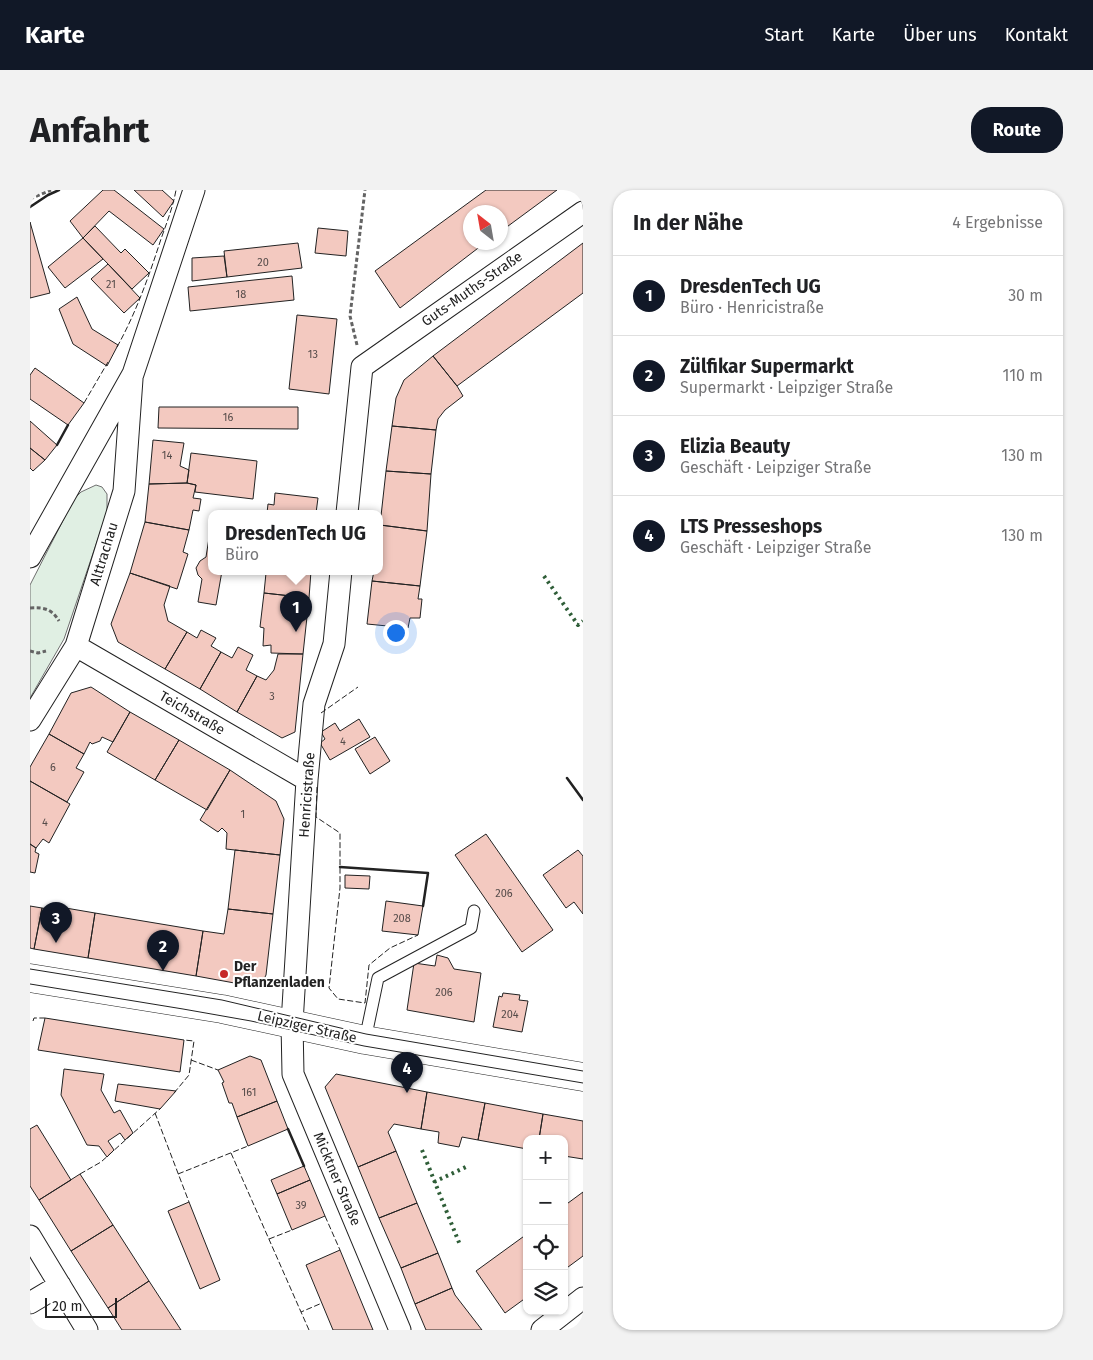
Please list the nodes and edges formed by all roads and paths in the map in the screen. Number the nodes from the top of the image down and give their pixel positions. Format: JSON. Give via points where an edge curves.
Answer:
{"nodes":[{"id":1,"x":51,"y":190,"type":"edge"},
{"id":2,"x":194,"y":190,"type":"edge"},
{"id":3,"x":366,"y":190,"type":"edge"},
{"id":4,"x":30,"y":199,"type":"edge"},
{"id":5,"x":583,"y":212,"type":"edge"},
{"id":6,"x":362,"y":367,"type":"junction"},
{"id":7,"x":132,"y":374,"type":"junction"},
{"id":8,"x":347,"y":510,"type":"edge"},
{"id":9,"x":30,"y":557,"type":"edge"},
{"id":10,"x":342,"y":575,"type":"edge"},
{"id":11,"x":30,"y":608,"type":"edge"},
{"id":12,"x":61,"y":629,"type":"dead end"},
{"id":13,"x":76,"y":646,"type":"junction"},
{"id":14,"x":52,"y":647,"type":"dead end"},
{"id":15,"x":30,"y":651,"type":"edge"},
{"id":16,"x":30,"y":720,"type":"edge"},
{"id":17,"x":307,"y":780,"type":"junction"},
{"id":18,"x":474,"y":911,"type":"dead end"},
{"id":19,"x":30,"y":978,"type":"edge"},
{"id":20,"x":292,"y":1023,"type":"junction"},
{"id":21,"x":366,"y":1040,"type":"junction"},
{"id":22,"x":583,"y":1077,"type":"edge"},
{"id":23,"x":30,"y":1236,"type":"edge"},
{"id":24,"x":60,"y":1285,"type":"junction"},
{"id":25,"x":583,"y":1298,"type":"edge"},
{"id":26,"x":30,"y":1303,"type":"edge"},
{"id":27,"x":88,"y":1330,"type":"edge"},
{"id":28,"x":400,"y":1330,"type":"edge"},
{"id":29,"x":542,"y":1330,"type":"edge"}],
"edges":[{"from":1,"to":4,"type":"path"},
{"from":2,"to":7,"type":"street","name":"Alttrachau"},
{"from":3,"to":6,"type":"path","via":[[350,316]]},
{"from":5,"to":6,"type":"street","name":"Guts-Muths-Straße"},
{"from":6,"to":8,"type":"street"},
{"from":7,"to":9,"type":"street","name":"Alttrachau"},
{"from":7,"to":13,"type":"street","name":"Alttrachau","via":[[124,491]]},
{"from":10,"to":17,"type":"street","name":"Henricistraße","via":[[334,644],[314,704]]},
{"from":11,"to":12,"type":"path","via":[[47,608],[58,619]]},
{"from":13,"to":16,"type":"street","name":"Alttrachau"},
{"from":13,"to":17,"type":"street","name":"Teichstraße"},
{"from":14,"to":15,"type":"path","via":[[38,653]]},
{"from":17,"to":20,"type":"street","name":"Henricistraße"},
{"from":18,"to":21,"type":"lane","via":[[471,928],[378,978]]},
{"from":19,"to":20,"type":"main road","name":"Leipziger Straße","via":[[222,1008]]},
{"from":20,"to":21,"type":"main road","name":"Leipziger Straße"},
{"from":20,"to":28,"type":"street","name":"Micktner Straße","via":[[293,1074]]},
{"from":21,"to":22,"type":"main road","name":"Leipziger Straße"},
{"from":23,"to":24,"type":"street"},
{"from":24,"to":26,"type":"street"},
{"from":24,"to":27,"type":"street"},
{"from":25,"to":29,"type":"street"}]}
